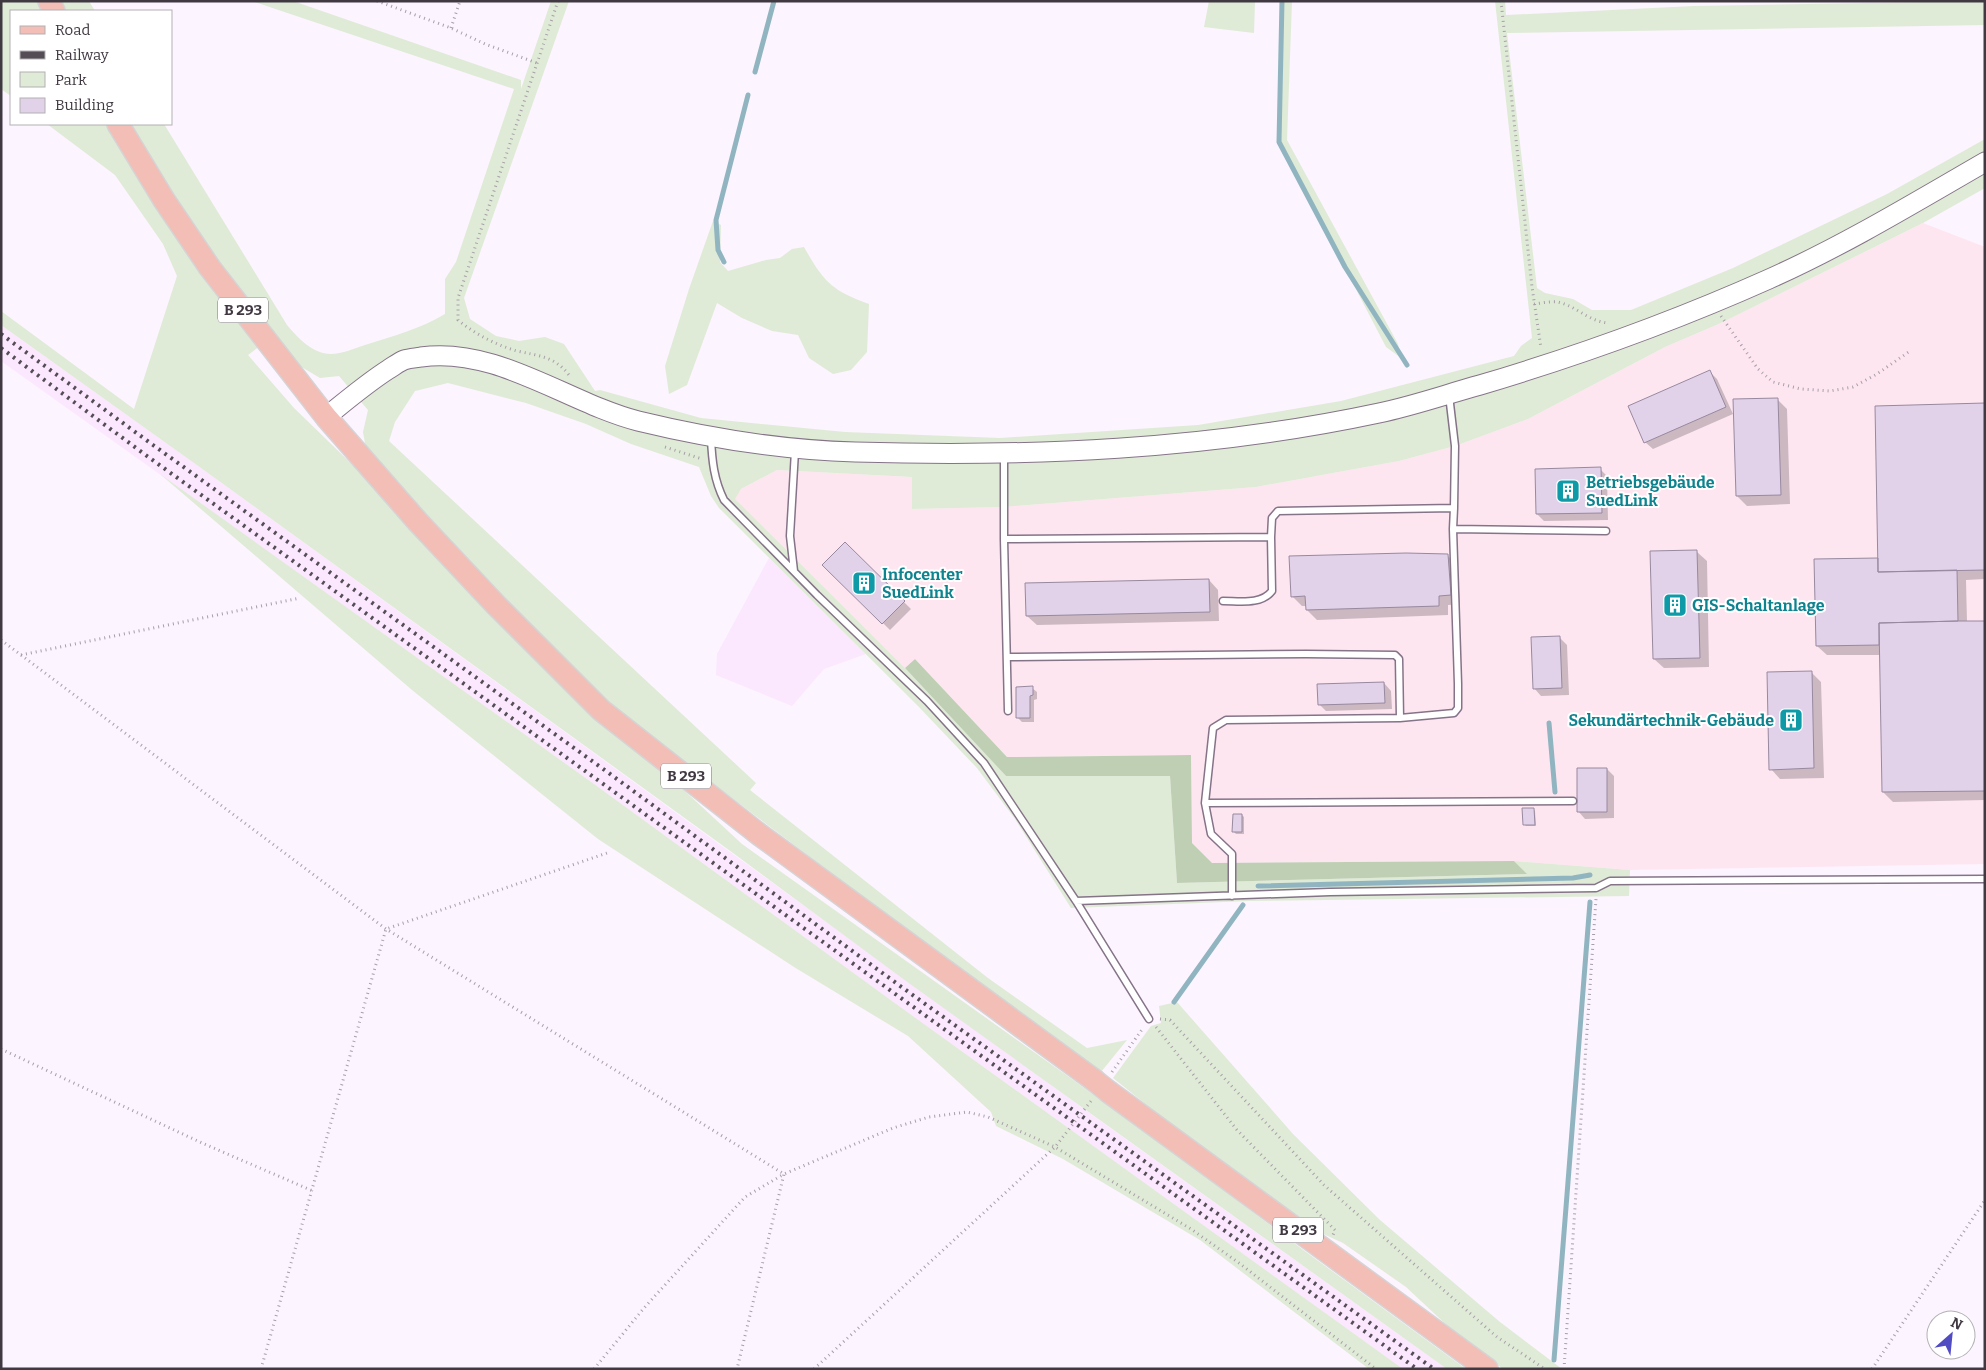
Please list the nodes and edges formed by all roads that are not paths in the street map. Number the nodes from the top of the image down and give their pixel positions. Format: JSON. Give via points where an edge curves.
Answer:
{"nodes":[{"id":1,"x":119,"y":125,"type":"edge"},
{"id":2,"x":1985,"y":162,"type":"edge"},
{"id":3,"x":1449,"y":394,"type":"junction"},
{"id":4,"x":326,"y":417,"type":"junction"},
{"id":5,"x":711,"y":437,"type":"junction"},
{"id":6,"x":795,"y":448,"type":"junction"},
{"id":7,"x":1004,"y":453,"type":"junction"},
{"id":8,"x":1454,"y":508,"type":"junction"},
{"id":9,"x":1453,"y":529,"type":"junction"},
{"id":10,"x":1606,"y":531,"type":"dead end"},
{"id":11,"x":1271,"y":537,"type":"junction"},
{"id":12,"x":1004,"y":539,"type":"junction"},
{"id":13,"x":794,"y":571,"type":"junction"},
{"id":14,"x":1223,"y":601,"type":"dead end"},
{"id":15,"x":1008,"y":657,"type":"junction"},
{"id":16,"x":1008,"y":711,"type":"dead end"},
{"id":17,"x":1400,"y":718,"type":"junction"},
{"id":18,"x":1573,"y":801,"type":"dead end"},
{"id":19,"x":1205,"y":803,"type":"junction"},
{"id":20,"x":1985,"y":879,"type":"edge"},
{"id":21,"x":1232,"y":896,"type":"junction"},
{"id":22,"x":1076,"y":901,"type":"junction"},
{"id":23,"x":1149,"y":1019,"type":"road end"},
{"id":24,"x":1486,"y":1369,"type":"edge"}],
"edges":[{"from":1,"to":4,"type":"main road","number":"B 293","via":[[210,268]]},
{"from":2,"to":3,"type":"main road","via":[[1898,213],[1771,278],[1668,321],[1543,366]]},
{"from":3,"to":7,"type":"main road","via":[[1383,412],[1207,441]]},
{"from":3,"to":8,"type":"lane","via":[[1456,446]]},
{"from":4,"to":5,"type":"main road","via":[[371,381],[404,360],[448,354],[498,366],[632,420]]},
{"from":4,"to":24,"type":"main road","number":"B 293","via":[[418,522],[601,710],[760,835]]},
{"from":5,"to":6,"type":"main road"},
{"from":5,"to":13,"type":"lane","via":[[715,478],[724,500]]},
{"from":6,"to":7,"type":"main road"},
{"from":6,"to":13,"type":"lane","via":[[790,536]]},
{"from":7,"to":12,"type":"lane"},
{"from":8,"to":9,"type":"lane"},
{"from":8,"to":11,"type":"lane","via":[[1278,511],[1272,518]]},
{"from":9,"to":10,"type":"lane"},
{"from":9,"to":17,"type":"lane","via":[[1458,708],[1454,713]]},
{"from":11,"to":12,"type":"lane"},
{"from":11,"to":14,"type":"lane","via":[[1272,591],[1259,600]]},
{"from":12,"to":15,"type":"lane"},
{"from":13,"to":22,"type":"lane","via":[[927,701],[984,763]]},
{"from":15,"to":16,"type":"lane"},
{"from":15,"to":17,"type":"lane","via":[[1395,655],[1400,659]]},
{"from":17,"to":19,"type":"lane","via":[[1226,720],[1213,728]]},
{"from":18,"to":19,"type":"lane"},
{"from":19,"to":21,"type":"lane","via":[[1211,834],[1232,854]]},
{"from":20,"to":21,"type":"lane","via":[[1610,881],[1596,888]]},
{"from":21,"to":22,"type":"lane"},
{"from":22,"to":23,"type":"lane"}]}
